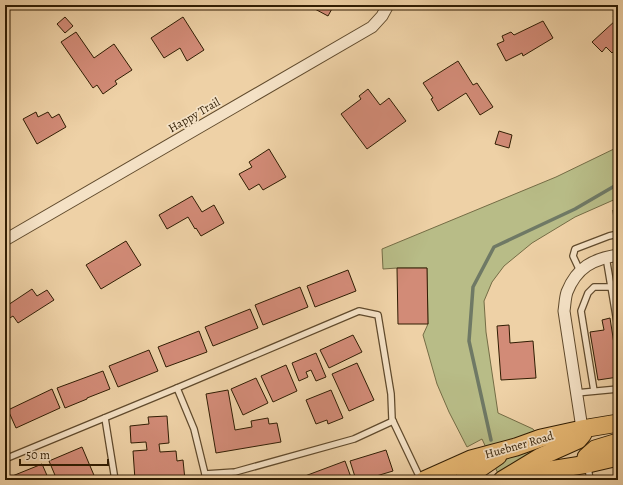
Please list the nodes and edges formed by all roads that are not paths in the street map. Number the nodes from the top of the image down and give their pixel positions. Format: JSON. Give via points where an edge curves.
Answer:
{"nodes":[{"id":1,"x":388,"y":5,"type":"edge"},
{"id":2,"x":618,"y":234,"type":"edge"},
{"id":3,"x":5,"y":240,"type":"edge"},
{"id":4,"x":618,"y":255,"type":"edge"},
{"id":5,"x":606,"y":257,"type":"junction"},
{"id":6,"x":580,"y":272,"type":"junction"},
{"id":7,"x":610,"y":287,"type":"junction"},
{"id":8,"x":618,"y":328,"type":"edge"},
{"id":9,"x":177,"y":388,"type":"junction"},
{"id":10,"x":618,"y":389,"type":"edge"},
{"id":11,"x":594,"y":391,"type":"junction"},
{"id":12,"x":576,"y":393,"type":"junction"},
{"id":13,"x":105,"y":418,"type":"junction"},
{"id":14,"x":393,"y":421,"type":"junction"},
{"id":15,"x":618,"y":423,"type":"edge"},
{"id":16,"x":582,"y":432,"type":"junction"},
{"id":17,"x":618,"y":442,"type":"edge"},
{"id":18,"x":516,"y":446,"type":"junction"},
{"id":19,"x":618,"y":457,"type":"edge"},
{"id":20,"x":5,"y":459,"type":"edge"},
{"id":21,"x":588,"y":467,"type":"edge"},
{"id":22,"x":205,"y":477,"type":"edge"},
{"id":23,"x":115,"y":480,"type":"edge"},
{"id":24,"x":423,"y":480,"type":"edge"},
{"id":25,"x":463,"y":480,"type":"edge"},
{"id":26,"x":502,"y":480,"type":"edge"},
{"id":27,"x":521,"y":480,"type":"edge"}],
"edges":[{"from":1,"to":3,"type":"street","name":"Happy Trail","via":[[372,27]]},
{"from":2,"to":6,"type":"lane","via":[[575,249],[573,256]]},
{"from":4,"to":5,"type":"street"},
{"from":5,"to":6,"type":"street","via":[[587,265]]},
{"from":5,"to":7,"type":"lane"},
{"from":6,"to":12,"type":"street","via":[[567,293],[564,311]]},
{"from":7,"to":8,"type":"lane"},
{"from":7,"to":11,"type":"lane","via":[[594,287],[588,293],[581,311]]},
{"from":9,"to":13,"type":"lane"},
{"from":9,"to":14,"type":"lane","via":[[359,311],[378,315]]},
{"from":9,"to":22,"type":"lane","via":[[194,428]]},
{"from":10,"to":11,"type":"lane"},
{"from":11,"to":12,"type":"lane"},
{"from":12,"to":16,"type":"street"},
{"from":13,"to":20,"type":"lane"},
{"from":13,"to":23,"type":"lane"},
{"from":14,"to":22,"type":"lane","via":[[354,439],[235,472]]},
{"from":14,"to":24,"type":"lane"},
{"from":15,"to":16,"type":"main road","name":"Huebner Road"},
{"from":16,"to":18,"type":"main road","name":"Huebner Road","via":[[542,438]]},
{"from":16,"to":21,"type":"street"},
{"from":16,"to":26,"type":"main road","via":[[578,440],[540,457]]},
{"from":17,"to":21,"type":"main road","via":[[595,449]]},
{"from":18,"to":24,"type":"main road","name":"Huebner Road","via":[[471,459]]},
{"from":18,"to":25,"type":"main road"},
{"from":19,"to":21,"type":"main road"},
{"from":21,"to":27,"type":"main road","via":[[550,470]]}]}
